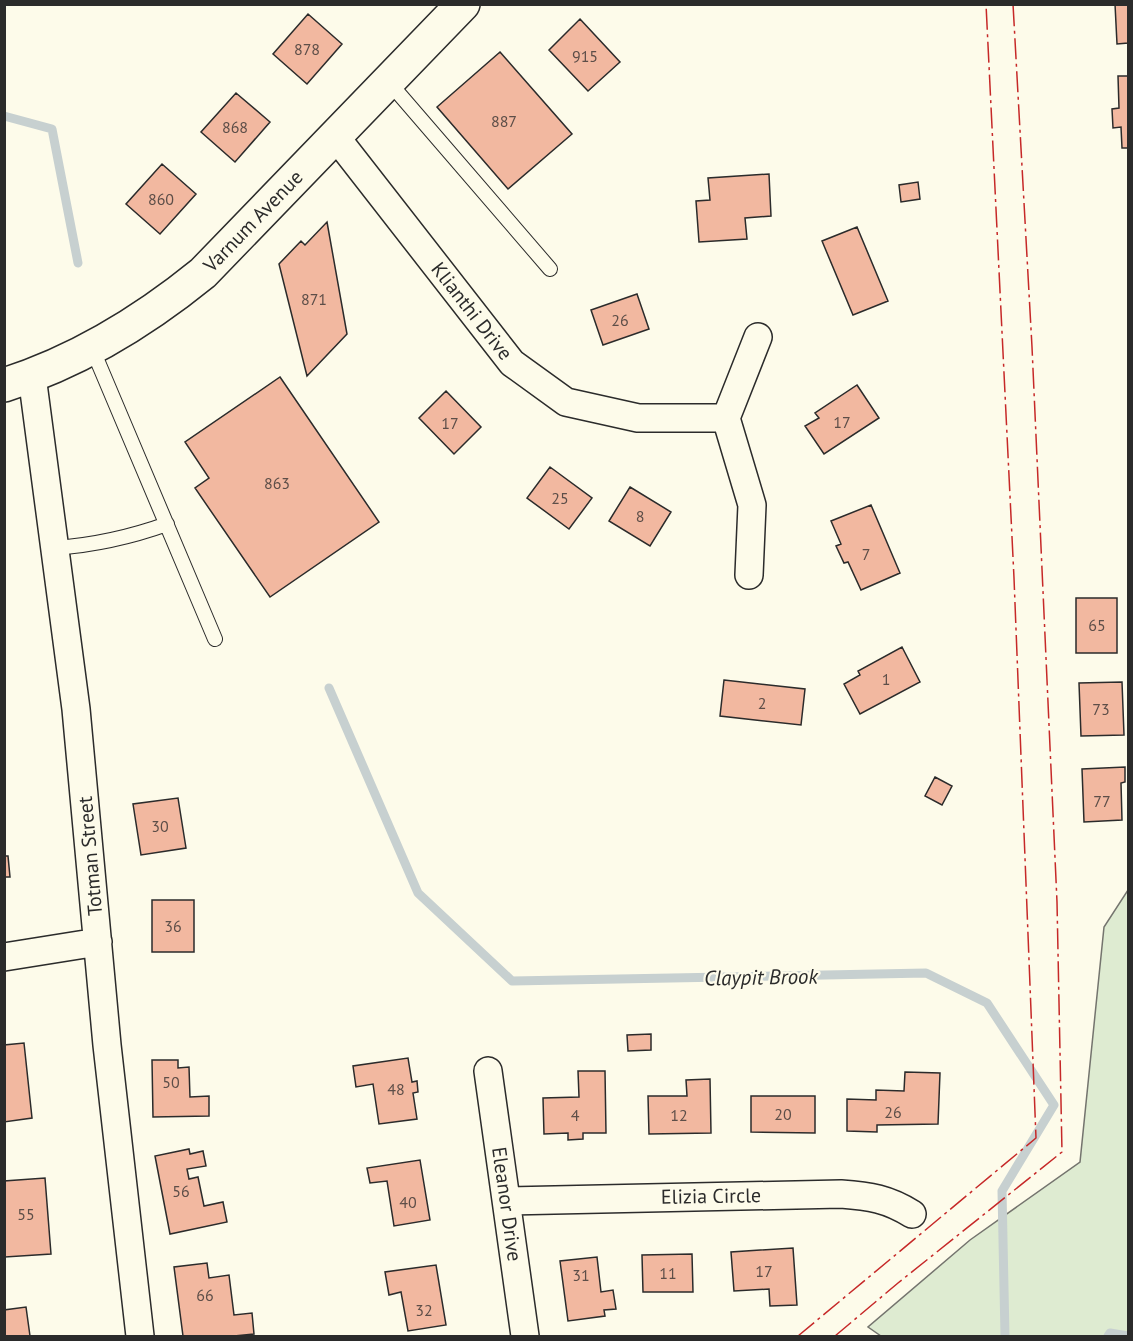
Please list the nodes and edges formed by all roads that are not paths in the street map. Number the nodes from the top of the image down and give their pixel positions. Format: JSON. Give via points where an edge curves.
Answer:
{"nodes":[{"id":1,"x":463,"y":4,"type":"edge"},
{"id":2,"x":388,"y":81,"type":"junction"},
{"id":3,"x":335,"y":136,"type":"junction"},
{"id":4,"x":550,"y":270,"type":"dead end"},
{"id":5,"x":758,"y":337,"type":"dead end"},
{"id":6,"x":92,"y":347,"type":"junction"},
{"id":7,"x":18,"y":381,"type":"edge"},
{"id":8,"x":726,"y":418,"type":"junction"},
{"id":9,"x":167,"y":524,"type":"junction"},
{"id":10,"x":55,"y":548,"type":"junction"},
{"id":11,"x":749,"y":575,"type":"dead end"},
{"id":12,"x":215,"y":639,"type":"dead end"},
{"id":13,"x":98,"y":942,"type":"junction"},
{"id":14,"x":4,"y":957,"type":"edge"},
{"id":15,"x":488,"y":1071,"type":"dead end"},
{"id":16,"x":507,"y":1201,"type":"junction"},
{"id":17,"x":912,"y":1214,"type":"dead end"},
{"id":18,"x":140,"y":1336,"type":"edge"},
{"id":19,"x":525,"y":1336,"type":"edge"}],
"edges":[{"from":1,"to":2,"type":"main road","name":"Varnum Avenue"},
{"from":2,"to":3,"type":"main road","name":"Varnum Avenue"},
{"from":2,"to":4,"type":"lane"},
{"from":3,"to":6,"type":"main road","name":"Varnum Avenue","via":[[203,273],[168,301]]},
{"from":3,"to":8,"type":"street","name":"Klianthi Drive","via":[[512,363],[566,402],[638,418]]},
{"from":5,"to":8,"type":"street"},
{"from":6,"to":7,"type":"main road","name":"Varnum Avenue"},
{"from":6,"to":9,"type":"lane"},
{"from":7,"to":10,"type":"street","name":"Totman Street"},
{"from":8,"to":11,"type":"street","via":[[752,505]]},
{"from":9,"to":10,"type":"lane","via":[[131,537]]},
{"from":9,"to":12,"type":"lane"},
{"from":10,"to":13,"type":"street","name":"Totman Street","via":[[76,710]]},
{"from":13,"to":14,"type":"street"},
{"from":13,"to":18,"type":"street","name":"Totman Street"},
{"from":15,"to":16,"type":"street","name":"Eleanor Drive"},
{"from":16,"to":17,"type":"street","name":"Elizia Circle","via":[[841,1194],[893,1202]]},
{"from":16,"to":19,"type":"street","name":"Eleanor Drive"}]}
